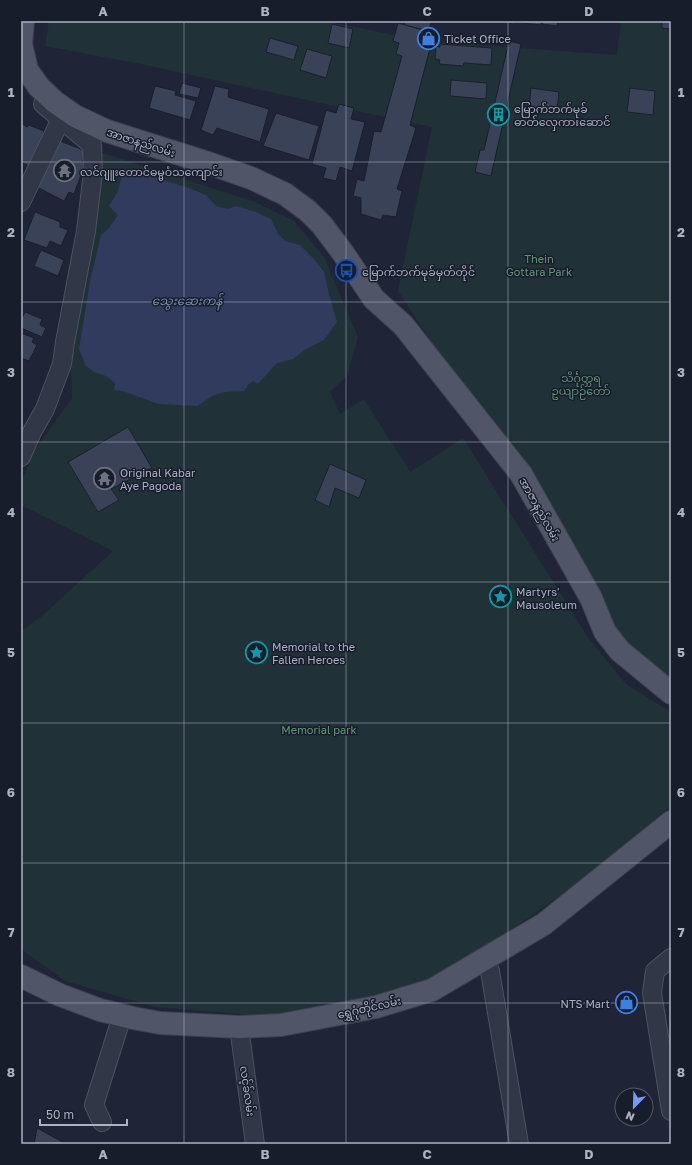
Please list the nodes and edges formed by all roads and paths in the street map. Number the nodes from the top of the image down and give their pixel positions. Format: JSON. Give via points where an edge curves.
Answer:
{"nodes":[{"id":1,"x":23,"y":21,"type":"edge"},
{"id":2,"x":36,"y":21,"type":"edge"},
{"id":3,"x":26,"y":70,"type":"edge"},
{"id":4,"x":61,"y":119,"type":"junction"},
{"id":5,"x":110,"y":125,"type":"junction"},
{"id":6,"x":21,"y":202,"type":"edge"},
{"id":7,"x":21,"y":457,"type":"edge"},
{"id":8,"x":671,"y":693,"type":"edge"},
{"id":9,"x":671,"y":822,"type":"edge"},
{"id":10,"x":671,"y":840,"type":"edge"},
{"id":11,"x":671,"y":958,"type":"edge"},
{"id":12,"x":487,"y":965,"type":"junction"},
{"id":13,"x":21,"y":976,"type":"edge"},
{"id":14,"x":21,"y":985,"type":"edge"},
{"id":15,"x":121,"y":1021,"type":"junction"},
{"id":16,"x":239,"y":1033,"type":"junction"},
{"id":17,"x":671,"y":1111,"type":"edge"},
{"id":18,"x":102,"y":1122,"type":"dead end"},
{"id":19,"x":255,"y":1144,"type":"edge"},
{"id":20,"x":519,"y":1144,"type":"edge"}],
"edges":[{"from":1,"to":3,"type":"main road","name":"အာဇာနည်လမ်း","via":[[21,44]]},
{"from":2,"to":5,"type":"main road","name":"အာဇာနည်လမ်း","via":[[34,48],[45,72],[61,90]]},
{"from":3,"to":4,"type":"street","via":[[32,94]]},
{"from":3,"to":5,"type":"main road","name":"အာဇာနည်လမ်း","via":[[39,87],[75,116]]},
{"from":4,"to":6,"type":"street"},
{"from":4,"to":7,"type":"street","via":[[92,145],[93,172],[86,232],[62,364],[45,409]]},
{"from":5,"to":8,"type":"main road","name":"အာဇာနည်လမ်း","via":[[209,156],[313,206],[374,299],[403,325],[521,474],[590,598],[605,632],[620,651]]},
{"from":9,"to":12,"type":"main road","name":"ရွှေဂုံတိုင်လမ်း","via":[[544,924]]},
{"from":10,"to":12,"type":"main road","name":"ရွှေဂုံတိုင်လမ်း","via":[[544,938]]},
{"from":11,"to":17,"type":"street","via":[[655,971],[652,993]]},
{"from":12,"to":16,"type":"main road","name":"ရွှေဂုံတိုင်လမ်း","via":[[436,999],[398,1011],[290,1034]]},
{"from":12,"to":20,"type":"street"},
{"from":13,"to":15,"type":"main road","name":"ရွှေဂုံတိုင်လမ်း"},
{"from":14,"to":15,"type":"main road","name":"ရွှေဂုံတိုင်လမ်း","via":[[83,1015]]},
{"from":15,"to":16,"type":"main road","name":"ရွှေဂုံတိုင်လမ်း","via":[[154,1032],[192,1036]]},
{"from":15,"to":18,"type":"street","via":[[94,1105]]},
{"from":16,"to":19,"type":"street","name":"လင့်ခ်လမ်း"}]}
